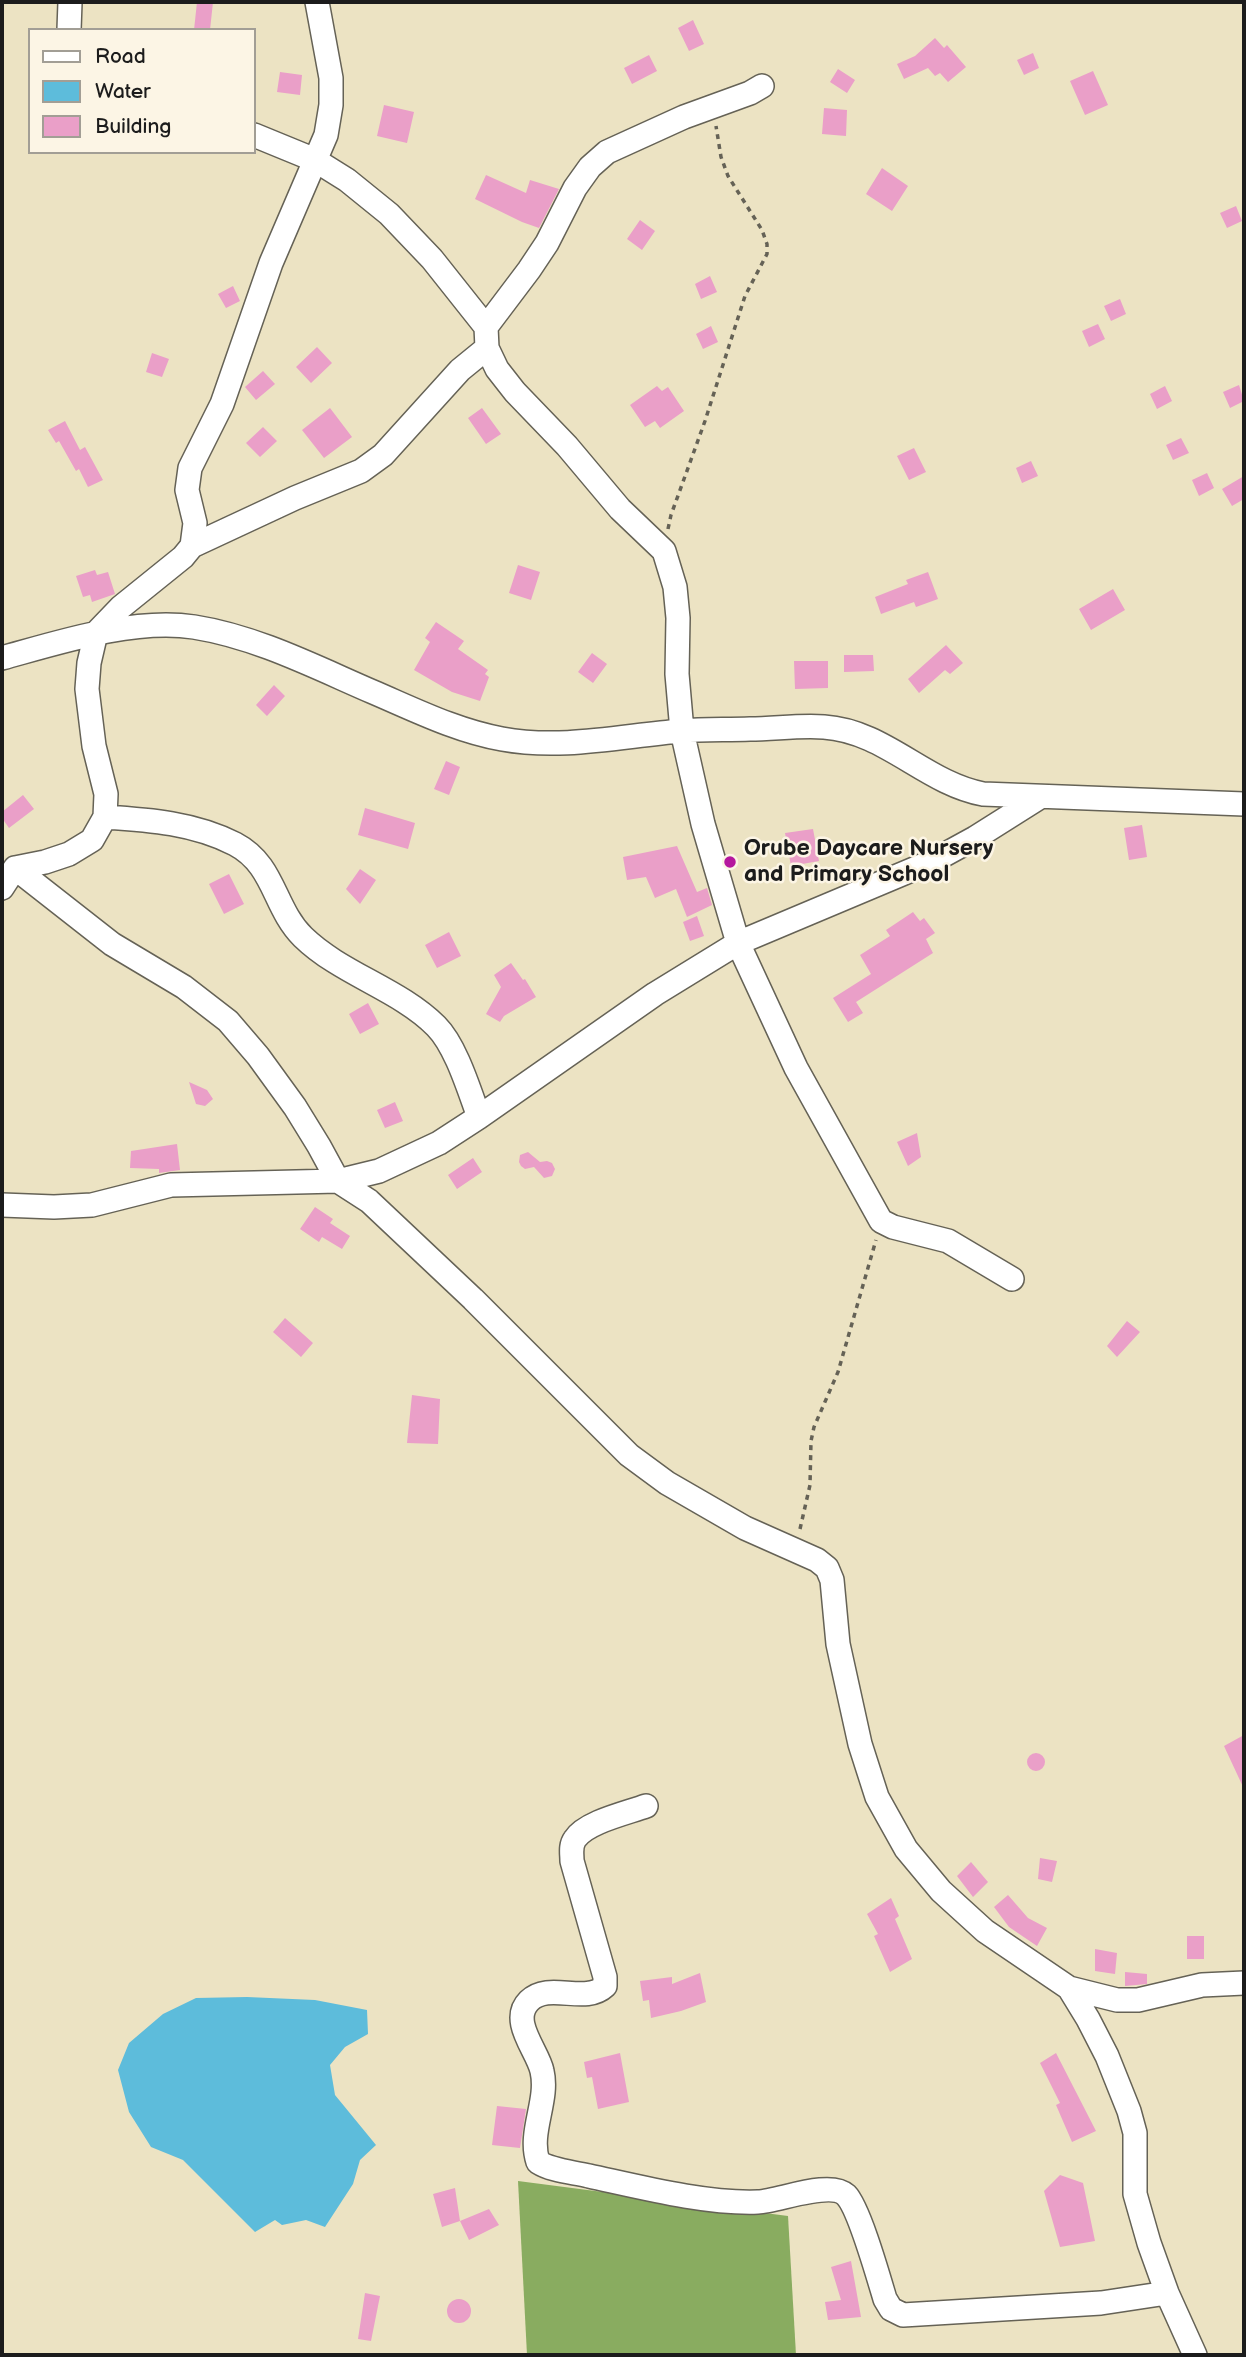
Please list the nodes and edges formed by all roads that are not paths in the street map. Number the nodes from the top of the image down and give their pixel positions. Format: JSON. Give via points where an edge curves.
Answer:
{"nodes":[{"id":1,"x":70,"y":2,"type":"edge"},
{"id":2,"x":317,"y":2,"type":"edge"},
{"id":3,"x":69,"y":28,"type":"edge"},
{"id":4,"x":762,"y":86,"type":"dead end"},
{"id":5,"x":256,"y":136,"type":"edge"},
{"id":6,"x":315,"y":160,"type":"junction"},
{"id":7,"x":486,"y":337,"type":"junction"},
{"id":8,"x":192,"y":546,"type":"junction"},
{"id":9,"x":96,"y":633,"type":"junction"},
{"id":10,"x":3,"y":654,"type":"edge"},
{"id":11,"x":682,"y":731,"type":"junction"},
{"id":12,"x":1040,"y":797,"type":"junction"},
{"id":13,"x":1244,"y":804,"type":"edge"},
{"id":14,"x":105,"y":817,"type":"junction"},
{"id":15,"x":15,"y":869,"type":"junction"},
{"id":16,"x":2,"y":888,"type":"edge"},
{"id":17,"x":738,"y":943,"type":"junction"},
{"id":18,"x":479,"y":1117,"type":"junction"},
{"id":19,"x":379,"y":1171,"type":"junction"},
{"id":20,"x":338,"y":1181,"type":"junction"},
{"id":21,"x":369,"y":1200,"type":"junction"},
{"id":22,"x":2,"y":1205,"type":"edge"},
{"id":23,"x":1012,"y":1279,"type":"dead end"},
{"id":24,"x":646,"y":1806,"type":"dead end"},
{"id":25,"x":1244,"y":1983,"type":"edge"},
{"id":26,"x":1069,"y":1988,"type":"junction"},
{"id":27,"x":1167,"y":2293,"type":"junction"},
{"id":28,"x":1195,"y":2355,"type":"edge"}],
"edges":[{"from":1,"to":3,"type":"street"},
{"from":2,"to":6,"type":"street","via":[[331,78],[331,105],[326,135]]},
{"from":4,"to":7,"type":"street","via":[[607,152],[590,167]]},
{"from":5,"to":6,"type":"street"},
{"from":6,"to":7,"type":"street","via":[[389,214],[432,260]]},
{"from":6,"to":8,"type":"street","via":[[271,264],[222,404],[190,468],[187,490],[194,523]]},
{"from":7,"to":8,"type":"street","via":[[383,455],[361,471]]},
{"from":7,"to":11,"type":"street","via":[[497,369],[515,392],[664,551],[675,587]]},
{"from":8,"to":9,"type":"street"},
{"from":9,"to":10,"type":"street"},
{"from":9,"to":11,"type":"street","via":[[192,627],[241,638],[457,728],[500,739],[566,743]]},
{"from":9,"to":14,"type":"street","via":[[87,689],[106,794]]},
{"from":11,"to":12,"type":"street","via":[[849,730],[878,741],[962,790]]},
{"from":11,"to":17,"type":"street"},
{"from":12,"to":13,"type":"street"},
{"from":12,"to":17,"type":"street","via":[[933,861]]},
{"from":14,"to":15,"type":"street","via":[[92,840],[69,854]]},
{"from":14,"to":18,"type":"street","via":[[195,828],[254,856],[301,935],[438,1027],[453,1051]]},
{"from":15,"to":16,"type":"street"},
{"from":15,"to":20,"type":"street","via":[[112,944],[184,987],[228,1021],[295,1108]]},
{"from":17,"to":18,"type":"street","via":[[655,994]]},
{"from":17,"to":23,"type":"street","via":[[796,1068],[881,1221],[947,1241]]},
{"from":18,"to":19,"type":"street","via":[[439,1143]]},
{"from":19,"to":20,"type":"street"},
{"from":19,"to":21,"type":"street"},
{"from":20,"to":21,"type":"street"},
{"from":20,"to":22,"type":"street","via":[[180,1184],[92,1205]]},
{"from":21,"to":26,"type":"street","via":[[629,1455],[745,1528],[828,1568],[838,1644],[860,1744],[877,1797],[906,1849],[975,1922]]},
{"from":24,"to":27,"type":"street","via":[[585,1829],[571,1848],[605,1986],[598,1992],[538,1996],[523,2010],[525,2030],[544,2080],[536,2140],[538,2162],[709,2199],[757,2202],[835,2189],[855,2208],[886,2300],[903,2315],[1101,2303]]},
{"from":25,"to":26,"type":"street","via":[[1202,1985],[1138,2000]]},
{"from":26,"to":27,"type":"street","via":[[1107,2056],[1129,2111],[1135,2133],[1135,2194]]},
{"from":27,"to":28,"type":"street"}]}
